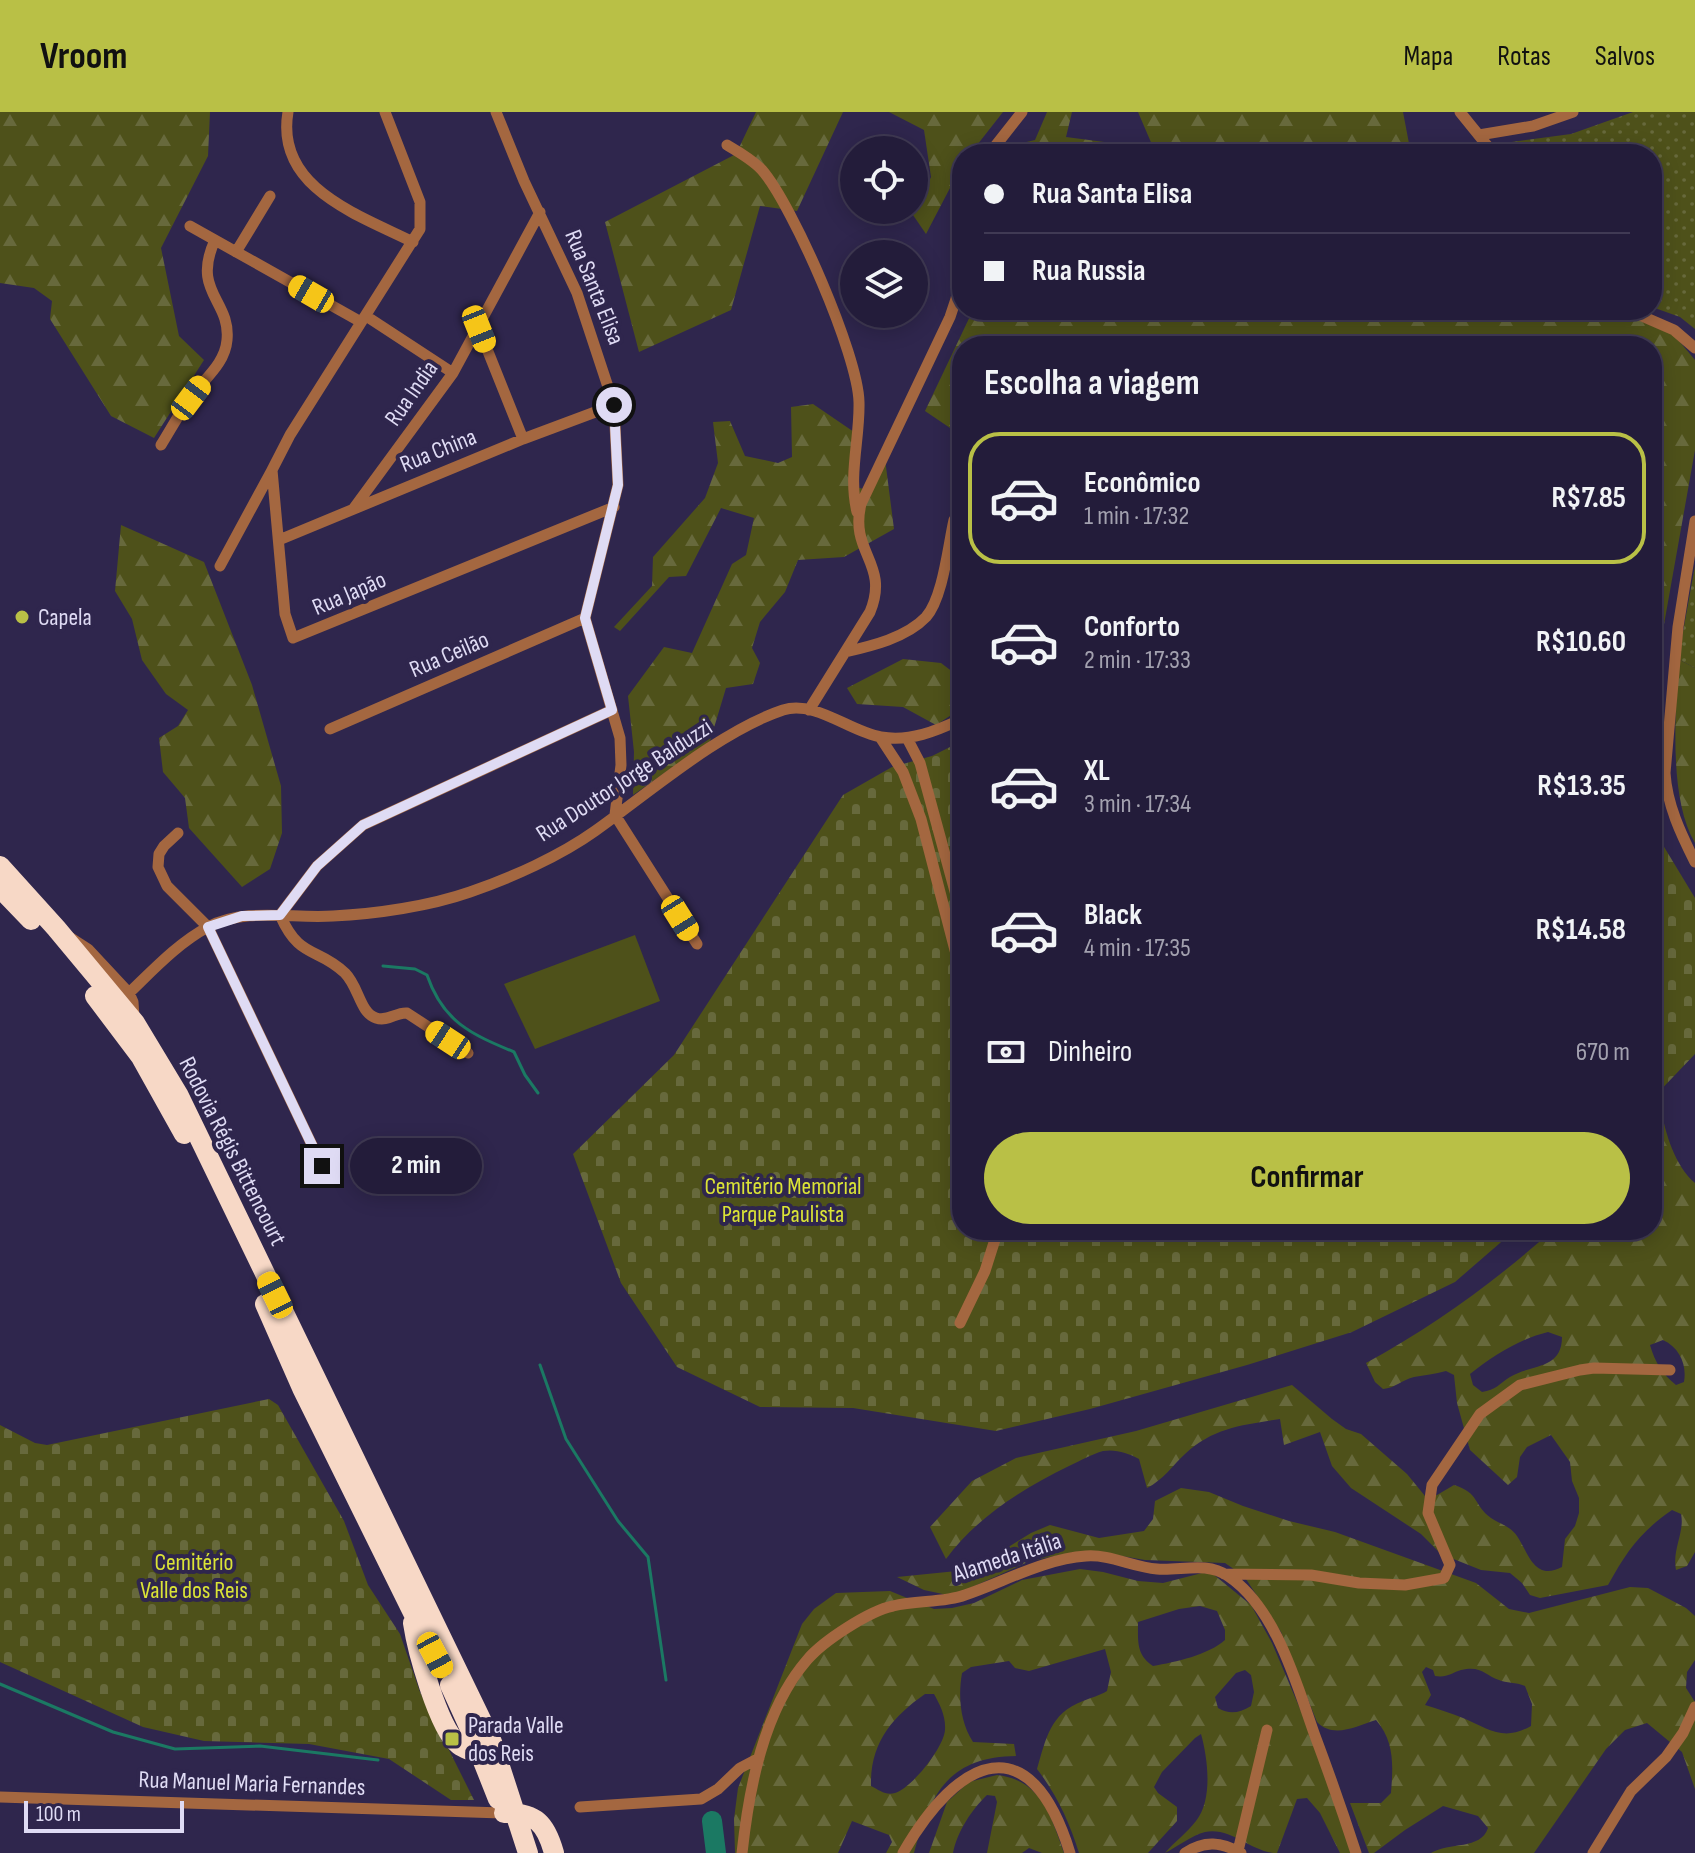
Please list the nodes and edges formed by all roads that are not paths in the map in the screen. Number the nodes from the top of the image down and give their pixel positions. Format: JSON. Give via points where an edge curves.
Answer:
{"nodes":[{"id":1,"x":385,"y":112,"type":"edge"},
{"id":2,"x":496,"y":112,"type":"edge"},
{"id":3,"x":1022,"y":112,"type":"edge"},
{"id":4,"x":1460,"y":112,"type":"edge"},
{"id":5,"x":1573,"y":112,"type":"edge"},
{"id":6,"x":287,"y":114,"type":"edge"},
{"id":7,"x":1479,"y":135,"type":"junction"},
{"id":8,"x":997,"y":144,"type":"edge"},
{"id":9,"x":1486,"y":144,"type":"edge"},
{"id":10,"x":727,"y":145,"type":"dead end"},
{"id":11,"x":270,"y":196,"type":"dead end"},
{"id":12,"x":540,"y":212,"type":"junction"},
{"id":13,"x":190,"y":226,"type":"dead end"},
{"id":14,"x":215,"y":240,"type":"junction"},
{"id":15,"x":413,"y":242,"type":"junction"},
{"id":16,"x":236,"y":252,"type":"junction"},
{"id":17,"x":952,"y":311,"type":"edge"},
{"id":18,"x":363,"y":319,"type":"junction"},
{"id":19,"x":1651,"y":320,"type":"edge"},
{"id":20,"x":479,"y":329,"type":"junction"},
{"id":21,"x":1695,"y":348,"type":"edge"},
{"id":22,"x":453,"y":373,"type":"junction"},
{"id":23,"x":614,"y":405,"type":"junction"},
{"id":24,"x":523,"y":439,"type":"junction"},
{"id":25,"x":161,"y":445,"type":"dead end"},
{"id":26,"x":272,"y":470,"type":"junction"},
{"id":27,"x":614,"y":507,"type":"junction"},
{"id":28,"x":353,"y":509,"type":"junction"},
{"id":29,"x":858,"y":517,"type":"junction"},
{"id":30,"x":1695,"y":521,"type":"edge"},
{"id":31,"x":952,"y":528,"type":"edge"},
{"id":32,"x":279,"y":540,"type":"junction"},
{"id":33,"x":220,"y":566,"type":"dead end"},
{"id":34,"x":585,"y":618,"type":"junction"},
{"id":35,"x":845,"y":652,"type":"junction"},
{"id":36,"x":612,"y":710,"type":"junction"},
{"id":37,"x":809,"y":710,"type":"junction"},
{"id":38,"x":952,"y":724,"type":"edge"},
{"id":39,"x":330,"y":729,"type":"dead end"},
{"id":40,"x":880,"y":737,"type":"junction"},
{"id":41,"x":907,"y":738,"type":"junction"},
{"id":42,"x":1666,"y":788,"type":"junction"},
{"id":43,"x":1662,"y":791,"type":"edge"},
{"id":44,"x":615,"y":815,"type":"junction"},
{"id":45,"x":178,"y":833,"type":"dead end"},
{"id":46,"x":1695,"y":862,"type":"edge"},
{"id":47,"x":0,"y":866,"type":"edge"},
{"id":48,"x":952,"y":880,"type":"edge"},
{"id":49,"x":0,"y":888,"type":"edge"},
{"id":50,"x":280,"y":915,"type":"junction"},
{"id":51,"x":208,"y":927,"type":"junction"},
{"id":52,"x":56,"y":928,"type":"junction"},
{"id":53,"x":952,"y":938,"type":"edge"},
{"id":54,"x":697,"y":944,"type":"dead end"},
{"id":55,"x":129,"y":993,"type":"junction"},
{"id":56,"x":135,"y":1023,"type":"junction"},
{"id":57,"x":468,"y":1053,"type":"dead end"},
{"id":58,"x":322,"y":1166,"type":"dead end"},
{"id":59,"x":995,"y":1240,"type":"edge"},
{"id":60,"x":960,"y":1323,"type":"dead end"},
{"id":61,"x":1670,"y":1370,"type":"dead end"},
{"id":62,"x":1223,"y":1574,"type":"junction"},
{"id":63,"x":1695,"y":1707,"type":"edge"},
{"id":64,"x":1267,"y":1730,"type":"dead end"},
{"id":65,"x":485,"y":1745,"type":"junction"},
{"id":66,"x":759,"y":1758,"type":"junction"},
{"id":67,"x":0,"y":1797,"type":"edge"},
{"id":68,"x":509,"y":1806,"type":"junction"},
{"id":69,"x":580,"y":1807,"type":"dead end"},
{"id":70,"x":1240,"y":1852,"type":"edge"},
{"id":71,"x":513,"y":1853,"type":"edge"},
{"id":72,"x":528,"y":1853,"type":"edge"},
{"id":73,"x":554,"y":1853,"type":"edge"},
{"id":74,"x":742,"y":1853,"type":"edge"},
{"id":75,"x":903,"y":1853,"type":"edge"},
{"id":76,"x":1070,"y":1853,"type":"edge"},
{"id":77,"x":1185,"y":1853,"type":"edge"},
{"id":78,"x":1356,"y":1853,"type":"edge"},
{"id":79,"x":1593,"y":1853,"type":"edge"}],
"edges":[{"from":1,"to":15,"type":"street","via":[[420,202],[420,229]]},
{"from":2,"to":12,"type":"street","name":"Rua Santa Elisa"},
{"from":3,"to":8,"type":"street"},
{"from":4,"to":7,"type":"street"},
{"from":5,"to":7,"type":"street","via":[[1533,126]]},
{"from":6,"to":15,"type":"street","via":[[288,145],[314,188]]},
{"from":7,"to":9,"type":"street"},
{"from":10,"to":29,"type":"street","via":[[759,167],[775,187],[804,243],[850,361],[859,401],[853,492]]},
{"from":11,"to":16,"type":"street"},
{"from":12,"to":20,"type":"street","name":"Rua India"},
{"from":12,"to":23,"type":"street","name":"Rua Santa Elisa","via":[[577,293]]},
{"from":13,"to":14,"type":"street"},
{"from":14,"to":16,"type":"street"},
{"from":14,"to":25,"type":"street","via":[[206,270],[228,336],[226,347]]},
{"from":15,"to":18,"type":"street"},
{"from":16,"to":18,"type":"street"},
{"from":17,"to":29,"type":"street"},
{"from":18,"to":22,"type":"street"},
{"from":18,"to":26,"type":"street"},
{"from":19,"to":21,"type":"street"},
{"from":20,"to":22,"type":"street","name":"Rua India"},
{"from":20,"to":24,"type":"street"},
{"from":22,"to":28,"type":"street","name":"Rua India"},
{"from":23,"to":24,"type":"street","name":"Rua China"},
{"from":23,"to":27,"type":"street","name":"Rua Santa Elisa"},
{"from":24,"to":28,"type":"street","name":"Rua China"},
{"from":26,"to":32,"type":"street","name":"Rua Japão"},
{"from":26,"to":33,"type":"street"},
{"from":27,"to":32,"type":"street","name":"Rua Japão","via":[[293,638],[285,614]]},
{"from":27,"to":34,"type":"street","name":"Rua Santa Elisa"},
{"from":28,"to":32,"type":"street","name":"Rua China"},
{"from":29,"to":35,"type":"street","via":[[857,529],[877,586],[870,612]]},
{"from":30,"to":42,"type":"street","via":[[1666,737]]},
{"from":31,"to":35,"type":"street","via":[[934,604],[925,618],[885,641]]},
{"from":34,"to":36,"type":"street"},
{"from":34,"to":39,"type":"street","name":"Rua Ceilão"},
{"from":35,"to":37,"type":"street"},
{"from":36,"to":44,"type":"street","via":[[621,765]]},
{"from":36,"to":50,"type":"street","via":[[363,825],[317,866]]},
{"from":37,"to":40,"type":"street"},
{"from":37,"to":44,"type":"street","name":"Rua Doutor Jorge Balduzzi","via":[[785,710],[722,741]]},
{"from":38,"to":41,"type":"street"},
{"from":40,"to":41,"type":"street"},
{"from":40,"to":53,"type":"street","via":[[903,772],[921,819]]},
{"from":41,"to":48,"type":"street","via":[[924,776]]},
{"from":42,"to":43,"type":"street"},
{"from":42,"to":46,"type":"street"},
{"from":44,"to":50,"type":"street","name":"Rua Doutor Jorge Balduzzi","via":[[595,832],[525,869],[469,892],[425,904],[333,916]]},
{"from":44,"to":54,"type":"street"},
{"from":45,"to":51,"type":"street","via":[[159,854],[158,867],[167,886]]},
{"from":47,"to":52,"type":"highway","name":"Rodovia Régis Bittencourt"},
{"from":49,"to":65,"type":"highway","name":"Rodovia Régis Bittencourt","via":[[68,960],[141,1057],[236,1240],[409,1606]]},
{"from":50,"to":51,"type":"street","name":"Rua Doutor Jorge Balduzzi","via":[[242,916]]},
{"from":50,"to":57,"type":"street","via":[[298,945],[343,971],[375,1018],[407,1013]]},
{"from":51,"to":55,"type":"street","name":"Rua Doutor Jorge Balduzzi"},
{"from":51,"to":58,"type":"street"},
{"from":52,"to":55,"type":"street","via":[[88,949]]},
{"from":52,"to":56,"type":"highway","name":"Rodovia Régis Bittencourt"},
{"from":55,"to":56,"type":"street"},
{"from":56,"to":65,"type":"highway","name":"Rodovia Régis Bittencourt","via":[[179,1096],[433,1621]]},
{"from":59,"to":60,"type":"street"},
{"from":61,"to":62,"type":"street","name":"Alameda Itália","via":[[1580,1370],[1520,1385],[1480,1414],[1432,1485],[1428,1513],[1450,1565],[1444,1578],[1405,1585],[1311,1575]]},
{"from":62,"to":66,"type":"street","name":"Alameda Itália","via":[[1205,1567],[1158,1569],[1087,1555],[960,1597],[890,1606],[807,1659],[789,1685]]},
{"from":62,"to":78,"type":"street","via":[[1262,1611],[1290,1666]]},
{"from":63,"to":79,"type":"street","via":[[1683,1733],[1631,1791]]},
{"from":64,"to":70,"type":"street"},
{"from":65,"to":68,"type":"highway"},
{"from":66,"to":69,"type":"street","via":[[701,1799]]},
{"from":66,"to":74,"type":"street","name":"Alameda Itália"},
{"from":67,"to":68,"type":"street","name":"Rua Manuel Maria Fernandes","via":[[256,1810]]},
{"from":68,"to":71,"type":"highway"},
{"from":68,"to":72,"type":"highway"},
{"from":68,"to":73,"type":"highway","via":[[543,1826]]},
{"from":70,"to":77,"type":"street","via":[[1208,1843]]},
{"from":75,"to":76,"type":"street","via":[[952,1788],[972,1773],[1008,1768],[1036,1785],[1054,1810]]}]}
